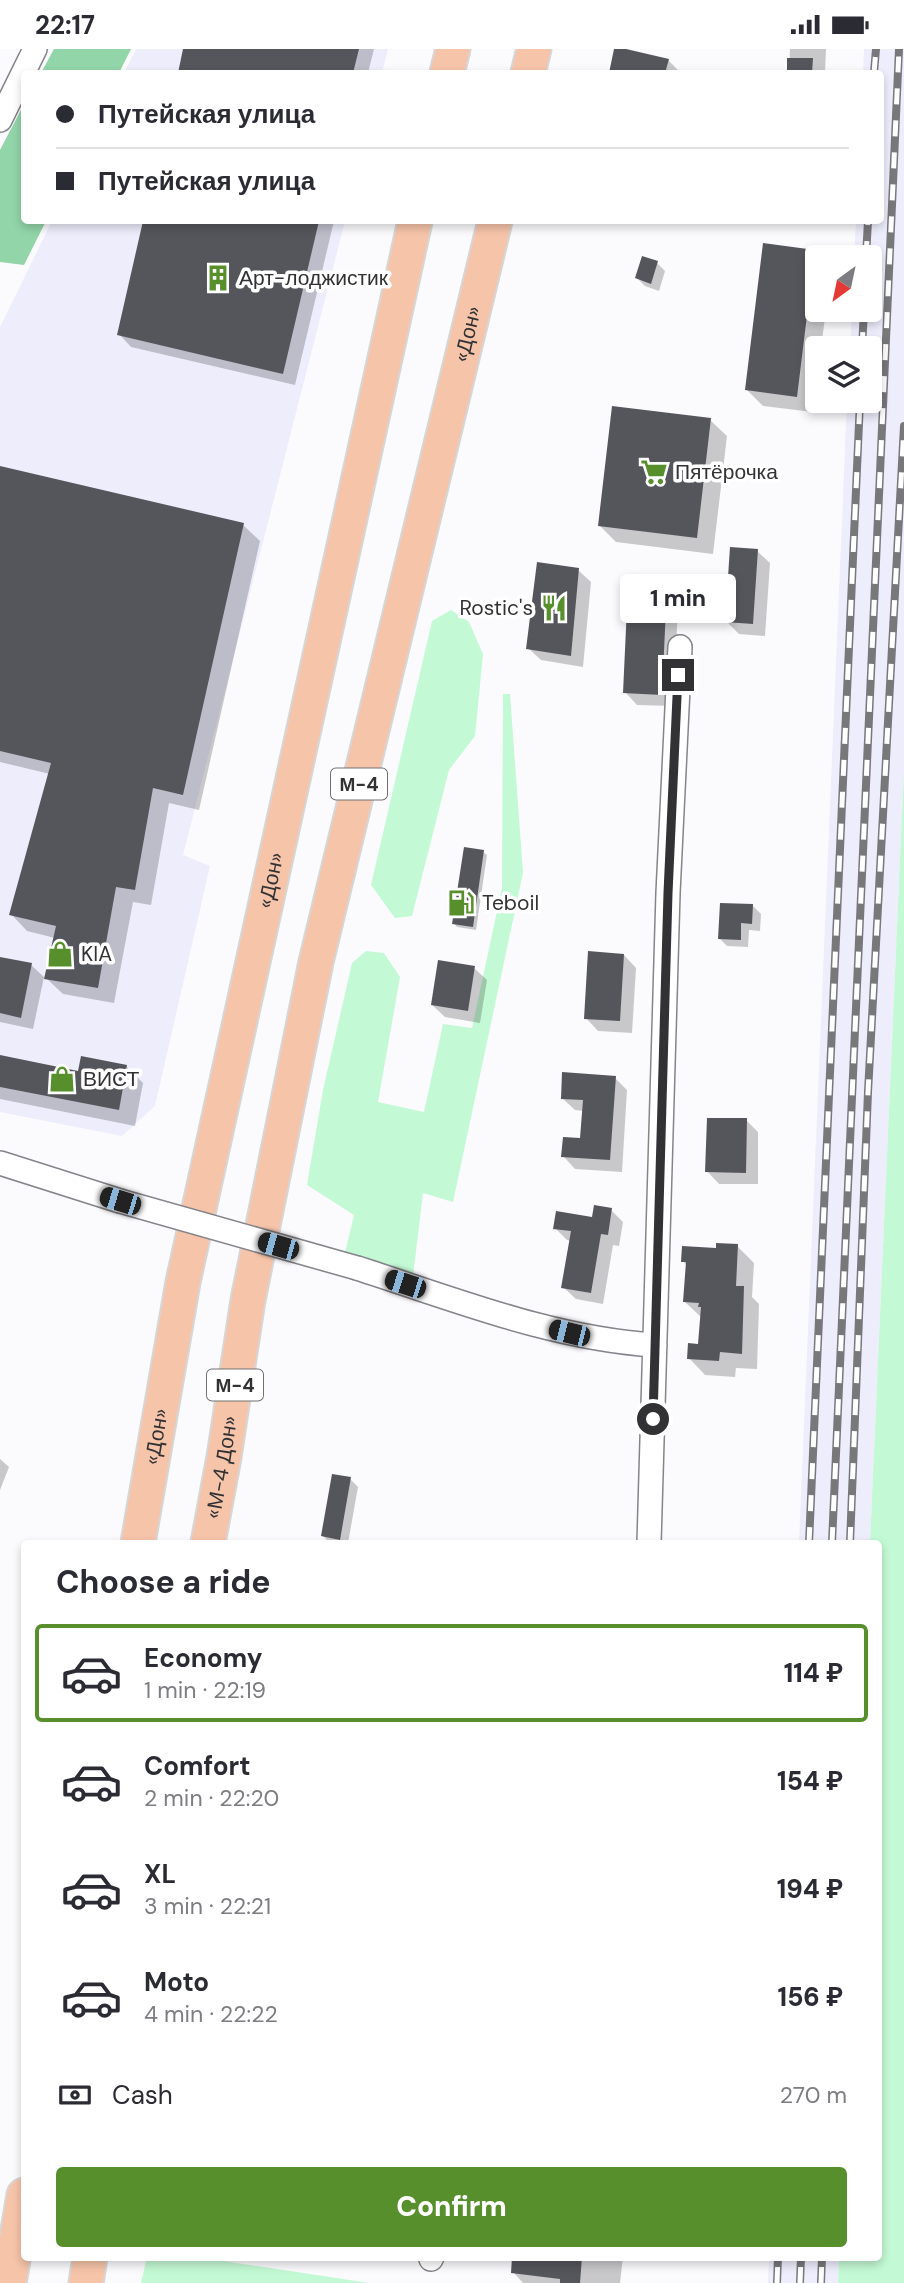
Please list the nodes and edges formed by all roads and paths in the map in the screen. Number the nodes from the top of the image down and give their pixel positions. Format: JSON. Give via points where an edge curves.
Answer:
{"nodes":[{"id":1,"x":35,"y":49,"type":"edge"},
{"id":2,"x":453,"y":49,"type":"edge"},
{"id":3,"x":534,"y":49,"type":"edge"},
{"id":4,"x":25,"y":70,"type":"edge"},
{"id":5,"x":448,"y":70,"type":"edge"},
{"id":6,"x":529,"y":70,"type":"edge"},
{"id":7,"x":21,"y":77,"type":"edge"},
{"id":8,"x":0,"y":120,"type":"edge"},
{"id":9,"x":414,"y":224,"type":"edge"},
{"id":10,"x":494,"y":224,"type":"edge"},
{"id":11,"x":680,"y":647,"type":"dead end"},
{"id":12,"x":0,"y":1163,"type":"edge"},
{"id":13,"x":263,"y":1227,"type":"joint"},
{"id":14,"x":655,"y":1345,"type":"junction"},
{"id":15,"x":139,"y":1540,"type":"edge"},
{"id":16,"x":209,"y":1540,"type":"edge"},
{"id":17,"x":649,"y":1540,"type":"edge"},
{"id":18,"x":21,"y":2213,"type":"edge"},
{"id":19,"x":89,"y":2261,"type":"edge"},
{"id":20,"x":9,"y":2283,"type":"edge"},
{"id":21,"x":86,"y":2283,"type":"edge"}],
"edges":[{"from":1,"to":4,"type":"street"},
{"from":2,"to":5,"type":"highway"},
{"from":3,"to":6,"type":"highway"},
{"from":7,"to":8,"type":"street"},
{"from":9,"to":15,"type":"highway","name":"«Дон»","via":[[183,1282]]},
{"from":10,"to":13,"type":"highway","name":"«Дон»","number":"М-4","via":[[316,962]]},
{"from":11,"to":14,"type":"street"},
{"from":12,"to":14,"type":"street","bridge":true,"via":[[540,1326]]},
{"from":13,"to":16,"type":"highway","name":"«М-4 Дон»","number":"М-4"},
{"from":14,"to":17,"type":"street"},
{"from":18,"to":20,"type":"highway"},
{"from":19,"to":21,"type":"highway"}]}
